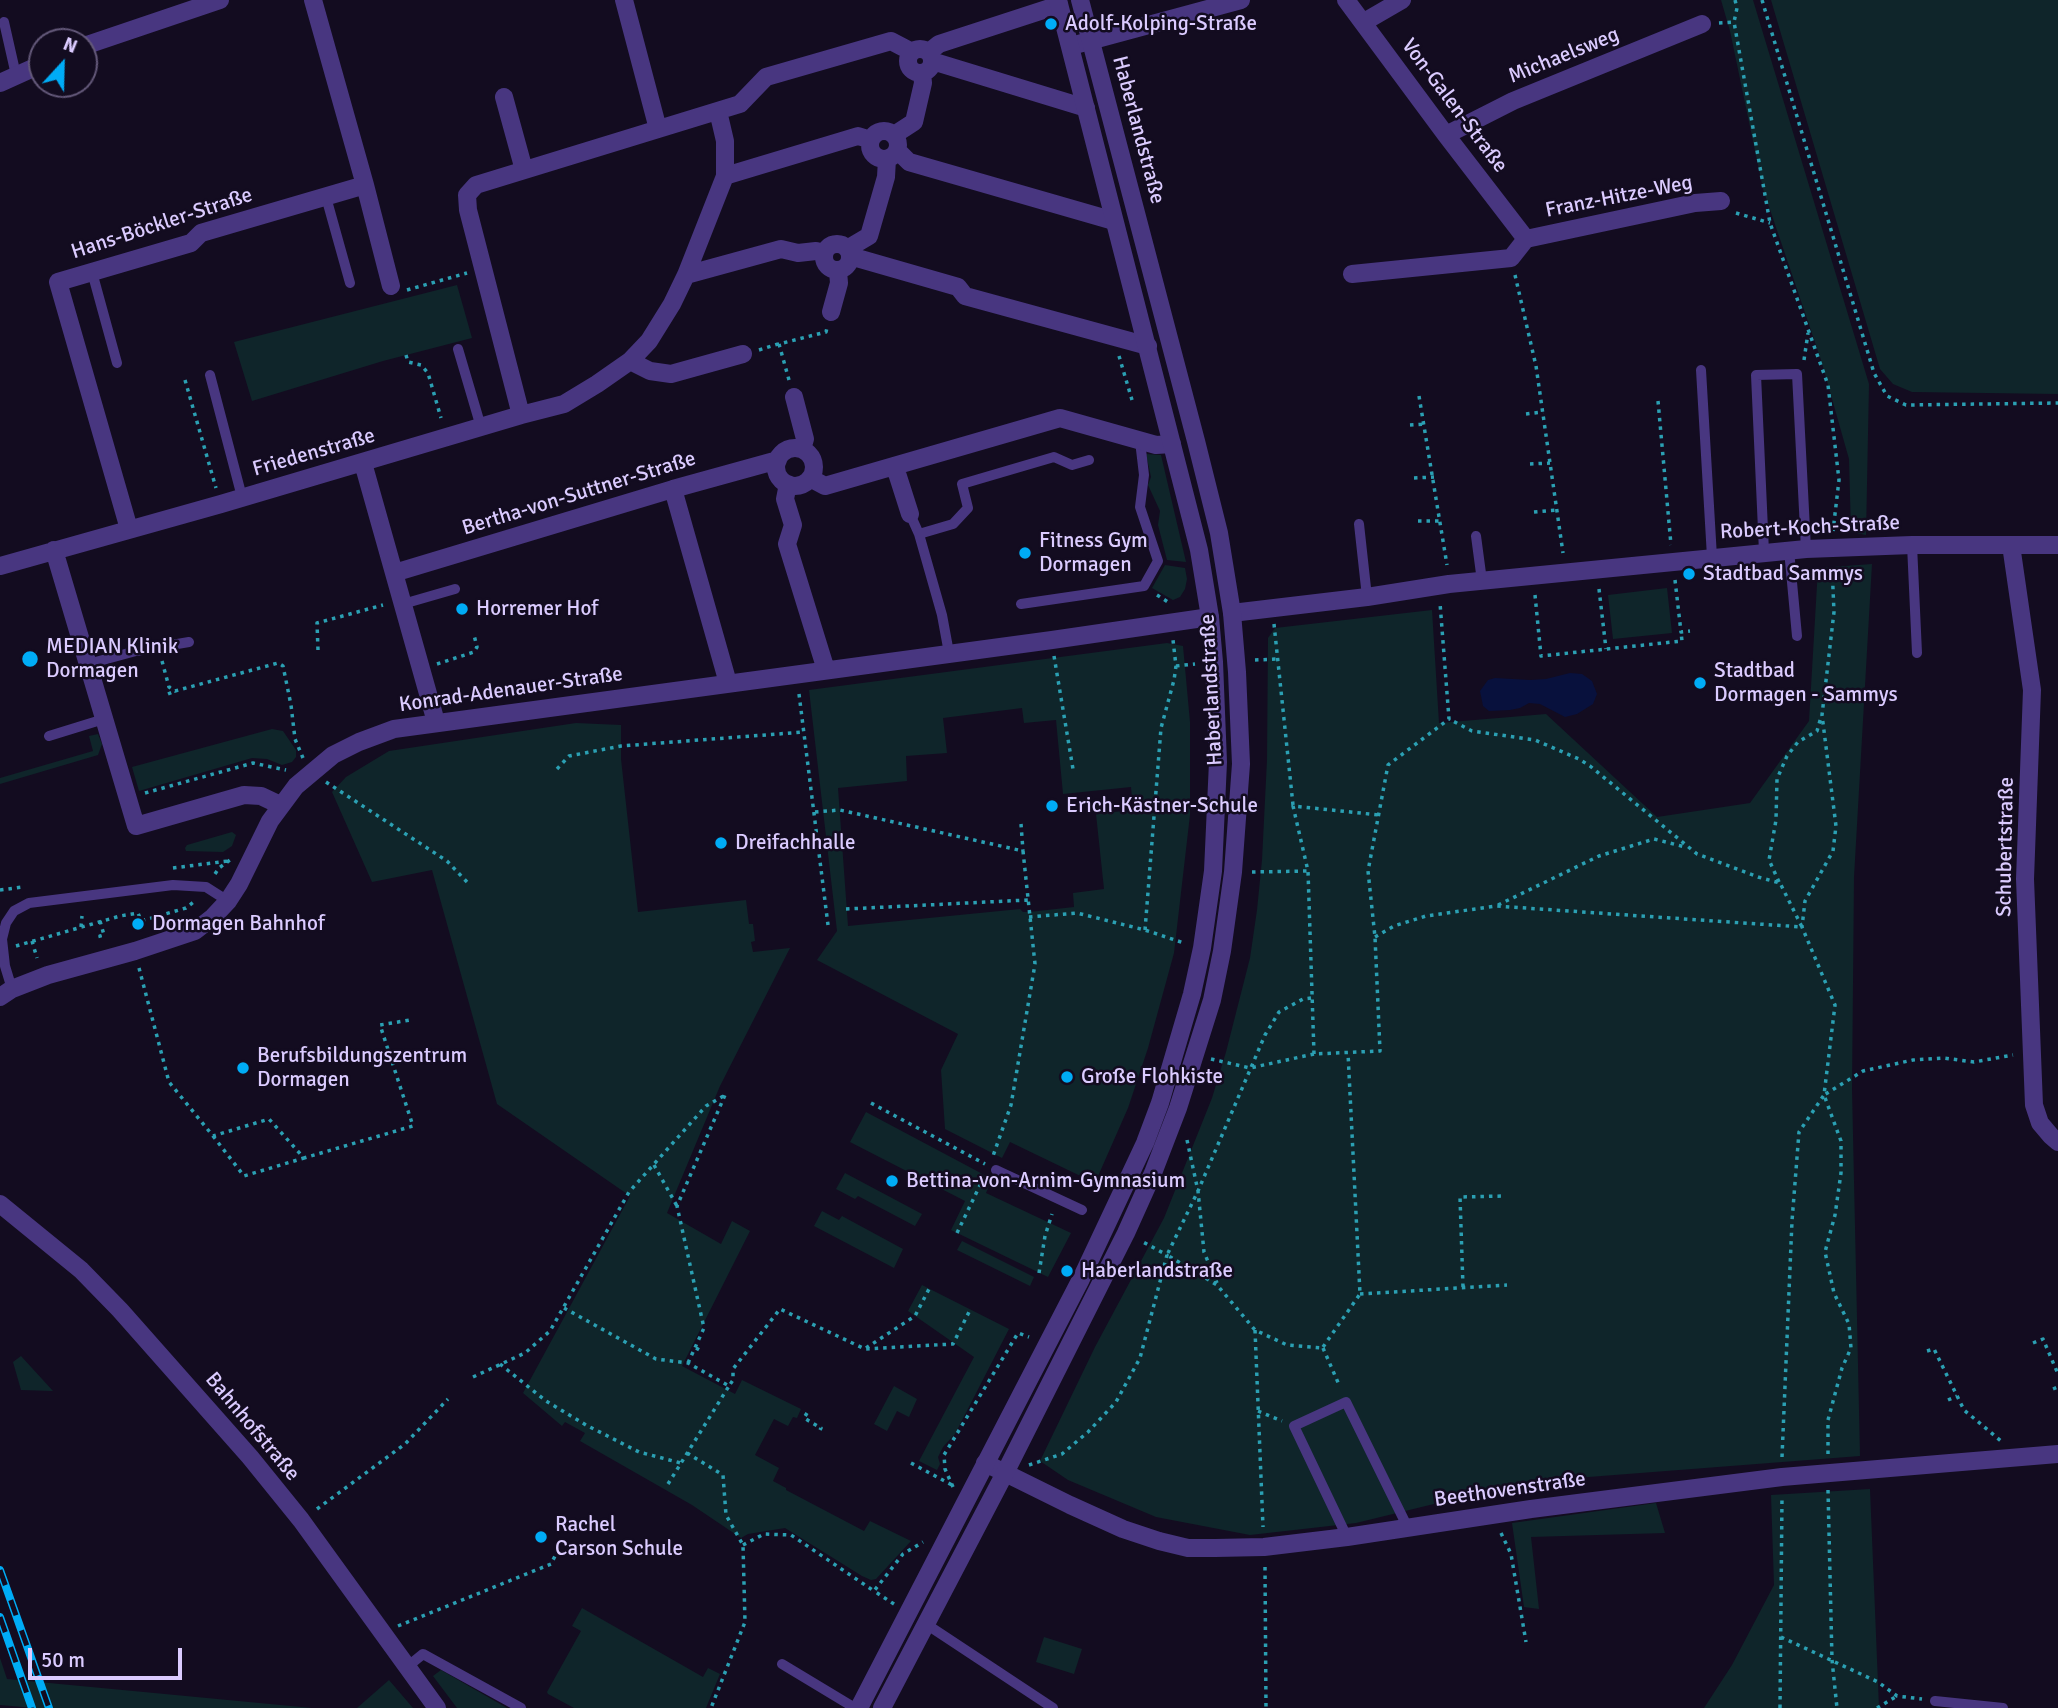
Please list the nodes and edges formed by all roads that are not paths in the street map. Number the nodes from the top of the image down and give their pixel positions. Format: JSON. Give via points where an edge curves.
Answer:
{"nodes":[{"id":1,"x":220,"y":0,"type":"edge"},
{"id":2,"x":313,"y":0,"type":"edge"},
{"id":3,"x":624,"y":0,"type":"edge"},
{"id":4,"x":1080,"y":0,"type":"edge"},
{"id":5,"x":1241,"y":0,"type":"edge"},
{"id":6,"x":1346,"y":0,"type":"edge"},
{"id":7,"x":1402,"y":0,"type":"edge"},
{"id":8,"x":1059,"y":3,"type":"edge"},
{"id":9,"x":4,"y":22,"type":"dead end"},
{"id":10,"x":1364,"y":22,"type":"junction"},
{"id":11,"x":1702,"y":24,"type":"dead end"},
{"id":12,"x":98,"y":41,"type":"edge"},
{"id":13,"x":1091,"y":41,"type":"junction"},
{"id":14,"x":1071,"y":46,"type":"junction"},
{"id":15,"x":924,"y":59,"type":"junction"},
{"id":16,"x":28,"y":70,"type":"edge"},
{"id":17,"x":8,"y":78,"type":"edge"},
{"id":18,"x":504,"y":97,"type":"dead end"},
{"id":19,"x":1086,"y":108,"type":"junction"},
{"id":20,"x":718,"y":111,"type":"junction"},
{"id":21,"x":658,"y":129,"type":"junction"},
{"id":22,"x":1446,"y":135,"type":"junction"},
{"id":23,"x":892,"y":148,"type":"junction"},
{"id":24,"x":524,"y":170,"type":"junction"},
{"id":25,"x":725,"y":176,"type":"junction"},
{"id":26,"x":365,"y":185,"type":"junction"},
{"id":27,"x":326,"y":197,"type":"junction"},
{"id":28,"x":1721,"y":201,"type":"road end"},
{"id":29,"x":1114,"y":221,"type":"junction"},
{"id":30,"x":1526,"y":239,"type":"junction"},
{"id":31,"x":848,"y":252,"type":"junction"},
{"id":32,"x":824,"y":253,"type":"junction"},
{"id":33,"x":838,"y":271,"type":"junction"},
{"id":34,"x":92,"y":272,"type":"junction"},
{"id":35,"x":1352,"y":274,"type":"dead end"},
{"id":36,"x":686,"y":275,"type":"junction"},
{"id":37,"x":351,"y":283,"type":"dead end"},
{"id":38,"x":399,"y":288,"type":"road end"},
{"id":39,"x":831,"y":313,"type":"road end"},
{"id":40,"x":1148,"y":346,"type":"junction"},
{"id":41,"x":458,"y":349,"type":"dead end"},
{"id":42,"x":743,"y":354,"type":"dead end"},
{"id":43,"x":630,"y":361,"type":"junction"},
{"id":44,"x":117,"y":363,"type":"dead end"},
{"id":45,"x":1701,"y":370,"type":"dead end"},
{"id":46,"x":210,"y":375,"type":"dead end"},
{"id":47,"x":794,"y":397,"type":"road end"},
{"id":48,"x":521,"y":415,"type":"junction"},
{"id":49,"x":481,"y":427,"type":"junction"},
{"id":50,"x":1140,"y":441,"type":"junction"},
{"id":51,"x":1172,"y":444,"type":"junction"},
{"id":52,"x":802,"y":449,"type":"junction"},
{"id":53,"x":778,"y":460,"type":"junction"},
{"id":54,"x":1089,"y":460,"type":"dead end"},
{"id":55,"x":363,"y":463,"type":"junction"},
{"id":56,"x":895,"y":467,"type":"junction"},
{"id":57,"x":810,"y":478,"type":"junction"},
{"id":58,"x":788,"y":484,"type":"junction"},
{"id":59,"x":673,"y":489,"type":"junction"},
{"id":60,"x":242,"y":497,"type":"junction"},
{"id":61,"x":910,"y":514,"type":"joint"},
{"id":62,"x":1359,"y":524,"type":"dead end"},
{"id":63,"x":129,"y":529,"type":"junction"},
{"id":64,"x":919,"y":534,"type":"junction"},
{"id":65,"x":1476,"y":536,"type":"dead end"},
{"id":66,"x":1912,"y":545,"type":"junction"},
{"id":67,"x":2011,"y":545,"type":"junction"},
{"id":68,"x":2058,"y":545,"type":"edge"},
{"id":69,"x":54,"y":550,"type":"junction"},
{"id":70,"x":1797,"y":550,"type":"junction"},
{"id":71,"x":1764,"y":552,"type":"junction"},
{"id":72,"x":1712,"y":557,"type":"junction"},
{"id":73,"x":0,"y":566,"type":"edge"},
{"id":74,"x":394,"y":573,"type":"junction"},
{"id":75,"x":1482,"y":582,"type":"junction"},
{"id":76,"x":456,"y":589,"type":"dead end"},
{"id":77,"x":1367,"y":597,"type":"junction"},
{"id":78,"x":402,"y":601,"type":"junction"},
{"id":79,"x":1021,"y":604,"type":"dead end"},
{"id":80,"x":1232,"y":613,"type":"junction"},
{"id":81,"x":1210,"y":617,"type":"junction"},
{"id":82,"x":1797,"y":636,"type":"dead end"},
{"id":83,"x":189,"y":642,"type":"dead end"},
{"id":84,"x":949,"y":653,"type":"junction"},
{"id":85,"x":1917,"y":653,"type":"dead end"},
{"id":86,"x":88,"y":664,"type":"junction"},
{"id":87,"x":826,"y":670,"type":"junction"},
{"id":88,"x":728,"y":683,"type":"junction"},
{"id":89,"x":104,"y":719,"type":"junction"},
{"id":90,"x":436,"y":722,"type":"junction"},
{"id":91,"x":49,"y":736,"type":"dead end"},
{"id":92,"x":281,"y":805,"type":"junction"},
{"id":93,"x":228,"y":901,"type":"junction"},
{"id":94,"x":6,"y":993,"type":"edge"},
{"id":95,"x":2058,"y":1142,"type":"edge"},
{"id":96,"x":993,"y":1168,"type":"road end"},
{"id":97,"x":0,"y":1205,"type":"edge"},
{"id":98,"x":1082,"y":1210,"type":"dead end"},
{"id":99,"x":2058,"y":1454,"type":"edge"},
{"id":100,"x":985,"y":1463,"type":"junction"},
{"id":101,"x":1005,"y":1473,"type":"junction"},
{"id":102,"x":1408,"y":1528,"type":"junction"},
{"id":103,"x":1347,"y":1537,"type":"junction"},
{"id":104,"x":926,"y":1624,"type":"junction"},
{"id":105,"x":782,"y":1664,"type":"dead end"},
{"id":106,"x":407,"y":1667,"type":"junction"},
{"id":107,"x":1935,"y":1700,"type":"road end"},
{"id":108,"x":437,"y":1708,"type":"edge"},
{"id":109,"x":521,"y":1708,"type":"edge"},
{"id":110,"x":857,"y":1708,"type":"edge"},
{"id":111,"x":882,"y":1708,"type":"edge"},
{"id":112,"x":1053,"y":1708,"type":"edge"},
{"id":113,"x":2003,"y":1708,"type":"edge"}],
"edges":[{"from":1,"to":12,"type":"street"},
{"from":2,"to":26,"type":"street"},
{"from":3,"to":21,"type":"street"},
{"from":4,"to":13,"type":"street","name":"Haberlandstraße"},
{"from":5,"to":13,"type":"street"},
{"from":6,"to":10,"type":"street","name":"Von-Galen-Straße"},
{"from":7,"to":10,"type":"street"},
{"from":8,"to":14,"type":"street","name":"Haberlandstraße"},
{"from":8,"to":15,"type":"street","via":[[939,44]]},
{"from":9,"to":17,"type":"lane"},
{"from":10,"to":22,"type":"street","name":"Von-Galen-Straße"},
{"from":11,"to":22,"type":"street","name":"Michaelsweg","via":[[1513,101]]},
{"from":13,"to":14,"type":"street"},
{"from":13,"to":80,"type":"street","name":"Haberlandstraße","via":[[1219,533]]},
{"from":14,"to":19,"type":"street","name":"Haberlandstraße"},
{"from":15,"to":19,"type":"street"},
{"from":15,"to":20,"type":"street","via":[[891,41],[766,77],[740,104]]},
{"from":15,"to":23,"type":"street","via":[[914,122]]},
{"from":16,"to":17,"type":"street"},
{"from":18,"to":24,"type":"street"},
{"from":19,"to":29,"type":"street","name":"Haberlandstraße"},
{"from":20,"to":21,"type":"street"},
{"from":20,"to":25,"type":"street","name":"Friedenstraße","via":[[725,141]]},
{"from":21,"to":24,"type":"street"},
{"from":22,"to":30,"type":"street","name":"Von-Galen-Straße"},
{"from":23,"to":25,"type":"street","via":[[881,131],[871,140],[858,136]]},
{"from":23,"to":29,"type":"street","via":[[909,162]]},
{"from":23,"to":31,"type":"street","via":[[869,236]]},
{"from":24,"to":48,"type":"street","via":[[476,185],[467,195]]},
{"from":25,"to":36,"type":"street","name":"Friedenstraße"},
{"from":26,"to":27,"type":"street","name":"Hans-Böckler-Straße"},
{"from":26,"to":38,"type":"street"},
{"from":27,"to":34,"type":"street","name":"Hans-Böckler-Straße","via":[[201,233],[191,243]]},
{"from":27,"to":37,"type":"lane"},
{"from":28,"to":30,"type":"street","name":"Franz-Hitze-Weg"},
{"from":29,"to":40,"type":"street","name":"Haberlandstraße"},
{"from":30,"to":35,"type":"street","via":[[1511,258]]},
{"from":31,"to":32,"type":"street","via":[[834,244]]},
{"from":31,"to":33,"type":"street","via":[[848,264]]},
{"from":31,"to":40,"type":"street","via":[[958,287],[965,296]]},
{"from":32,"to":33,"type":"street","via":[[829,269]]},
{"from":32,"to":36,"type":"street","via":[[781,249]]},
{"from":33,"to":39,"type":"street"},
{"from":34,"to":44,"type":"lane"},
{"from":34,"to":63,"type":"street","name":"Hans-Böckler-Straße","via":[[58,282]]},
{"from":36,"to":43,"type":"street","name":"Friedenstraße","via":[[649,341]]},
{"from":40,"to":51,"type":"street","name":"Haberlandstraße"},
{"from":41,"to":49,"type":"lane"},
{"from":42,"to":43,"type":"street","via":[[671,373],[650,371]]},
{"from":43,"to":48,"type":"street","name":"Friedenstraße","via":[[564,404]]},
{"from":45,"to":72,"type":"lane"},
{"from":46,"to":60,"type":"lane"},
{"from":47,"to":52,"type":"street","via":[[806,439]]},
{"from":48,"to":49,"type":"street","name":"Friedenstraße"},
{"from":49,"to":55,"type":"street","name":"Friedenstraße"},
{"from":50,"to":51,"type":"street"},
{"from":50,"to":56,"type":"street","via":[[1060,418]]},
{"from":50,"to":79,"type":"lane","via":[[1144,475],[1140,507],[1158,561],[1144,586]]},
{"from":51,"to":81,"type":"street","name":"Haberlandstraße","via":[[1197,538]]},
{"from":52,"to":53,"type":"street","name":"Bertha-von-Suttner-Straße","via":[[785,451]]},
{"from":52,"to":57,"type":"street","via":[[813,461]]},
{"from":53,"to":58,"type":"street","via":[[779,477]]},
{"from":53,"to":59,"type":"street","name":"Bertha-von-Suttner-Straße"},
{"from":54,"to":64,"type":"lane","via":[[1072,465],[1054,457],[962,484],[968,508],[953,524]]},
{"from":55,"to":60,"type":"street","name":"Friedenstraße"},
{"from":55,"to":74,"type":"street"},
{"from":56,"to":57,"type":"street","via":[[825,486]]},
{"from":56,"to":61,"type":"street"},
{"from":57,"to":58,"type":"street","via":[[800,485]]},
{"from":58,"to":87,"type":"street","via":[[785,499],[793,525],[787,544]]},
{"from":59,"to":74,"type":"street","name":"Bertha-von-Suttner-Straße"},
{"from":59,"to":88,"type":"street"},
{"from":60,"to":63,"type":"street","name":"Friedenstraße"},
{"from":61,"to":64,"type":"lane"},
{"from":62,"to":77,"type":"lane"},
{"from":63,"to":69,"type":"street","name":"Friedenstraße"},
{"from":64,"to":84,"type":"lane"},
{"from":65,"to":75,"type":"lane"},
{"from":66,"to":67,"type":"street","name":"Robert-Koch-Straße"},
{"from":66,"to":70,"type":"street","name":"Robert-Koch-Straße"},
{"from":66,"to":85,"type":"lane"},
{"from":67,"to":68,"type":"street","name":"Robert-Koch-Straße"},
{"from":67,"to":95,"type":"street","name":"Schubertstraße","via":[[2032,691],[2025,878],[2034,1105],[2040,1123]]},
{"from":69,"to":73,"type":"street","name":"Friedenstraße"},
{"from":69,"to":86,"type":"street"},
{"from":70,"to":71,"type":"street","name":"Robert-Koch-Straße"},
{"from":70,"to":71,"type":"lane","via":[[1797,374],[1756,375]]},
{"from":70,"to":82,"type":"lane"},
{"from":71,"to":72,"type":"street","name":"Robert-Koch-Straße"},
{"from":72,"to":75,"type":"street","name":"Robert-Koch-Straße"},
{"from":74,"to":78,"type":"street"},
{"from":75,"to":77,"type":"street","name":"Robert-Koch-Straße"},
{"from":76,"to":78,"type":"lane"},
{"from":77,"to":80,"type":"street","name":"Robert-Koch-Straße"},
{"from":78,"to":90,"type":"street"},
{"from":80,"to":81,"type":"street","name":"Robert-Koch-Straße"},
{"from":80,"to":101,"type":"street","name":"Haberlandstraße","via":[[1241,764],[1233,872],[1212,1000],[1153,1173]]},
{"from":81,"to":84,"type":"street","name":"Konrad-Adenauer-Straße"},
{"from":81,"to":100,"type":"street","name":"Haberlandstraße","via":[[1217,798],[1213,871],[1192,994],[1144,1143],[1087,1268]]},
{"from":83,"to":86,"type":"lane"},
{"from":84,"to":87,"type":"street","name":"Konrad-Adenauer-Straße"},
{"from":86,"to":89,"type":"street"},
{"from":87,"to":88,"type":"street","name":"Konrad-Adenauer-Straße"},
{"from":88,"to":90,"type":"street","name":"Konrad-Adenauer-Straße"},
{"from":89,"to":91,"type":"lane"},
{"from":89,"to":92,"type":"street","via":[[136,826],[244,794]]},
{"from":90,"to":92,"type":"street","name":"Konrad-Adenauer-Straße","via":[[394,729],[333,755],[310,772]]},
{"from":92,"to":93,"type":"street","name":"Konrad-Adenauer-Straße"},
{"from":93,"to":94,"type":"street","name":"Konrad-Adenauer-Straße","via":[[195,931],[48,975]]},
{"from":93,"to":94,"type":"lane","via":[[206,887],[173,885],[29,903],[14,911],[6,923],[2,939]]},
{"from":96,"to":98,"type":"lane"},
{"from":97,"to":106,"type":"street","name":"Bahnhofstraße","via":[[81,1270],[250,1457]]},
{"from":99,"to":102,"type":"street","name":"Beethovenstraße","via":[[1782,1477]]},
{"from":100,"to":101,"type":"street","name":"Beethovenstraße"},
{"from":100,"to":110,"type":"street","name":"Haberlandstraße"},
{"from":101,"to":103,"type":"street","name":"Beethovenstraße","via":[[1123,1529],[1188,1548],[1264,1547]]},
{"from":101,"to":104,"type":"street","name":"Haberlandstraße"},
{"from":102,"to":103,"type":"street","name":"Beethovenstraße"},
{"from":102,"to":103,"type":"lane","via":[[1346,1402],[1294,1426]]},
{"from":104,"to":111,"type":"street","name":"Haberlandstraße"},
{"from":104,"to":112,"type":"lane"},
{"from":105,"to":110,"type":"lane"},
{"from":106,"to":108,"type":"street","name":"Bahnhofstraße"},
{"from":106,"to":109,"type":"lane","via":[[424,1654]]},
{"from":107,"to":113,"type":"lane"}]}
